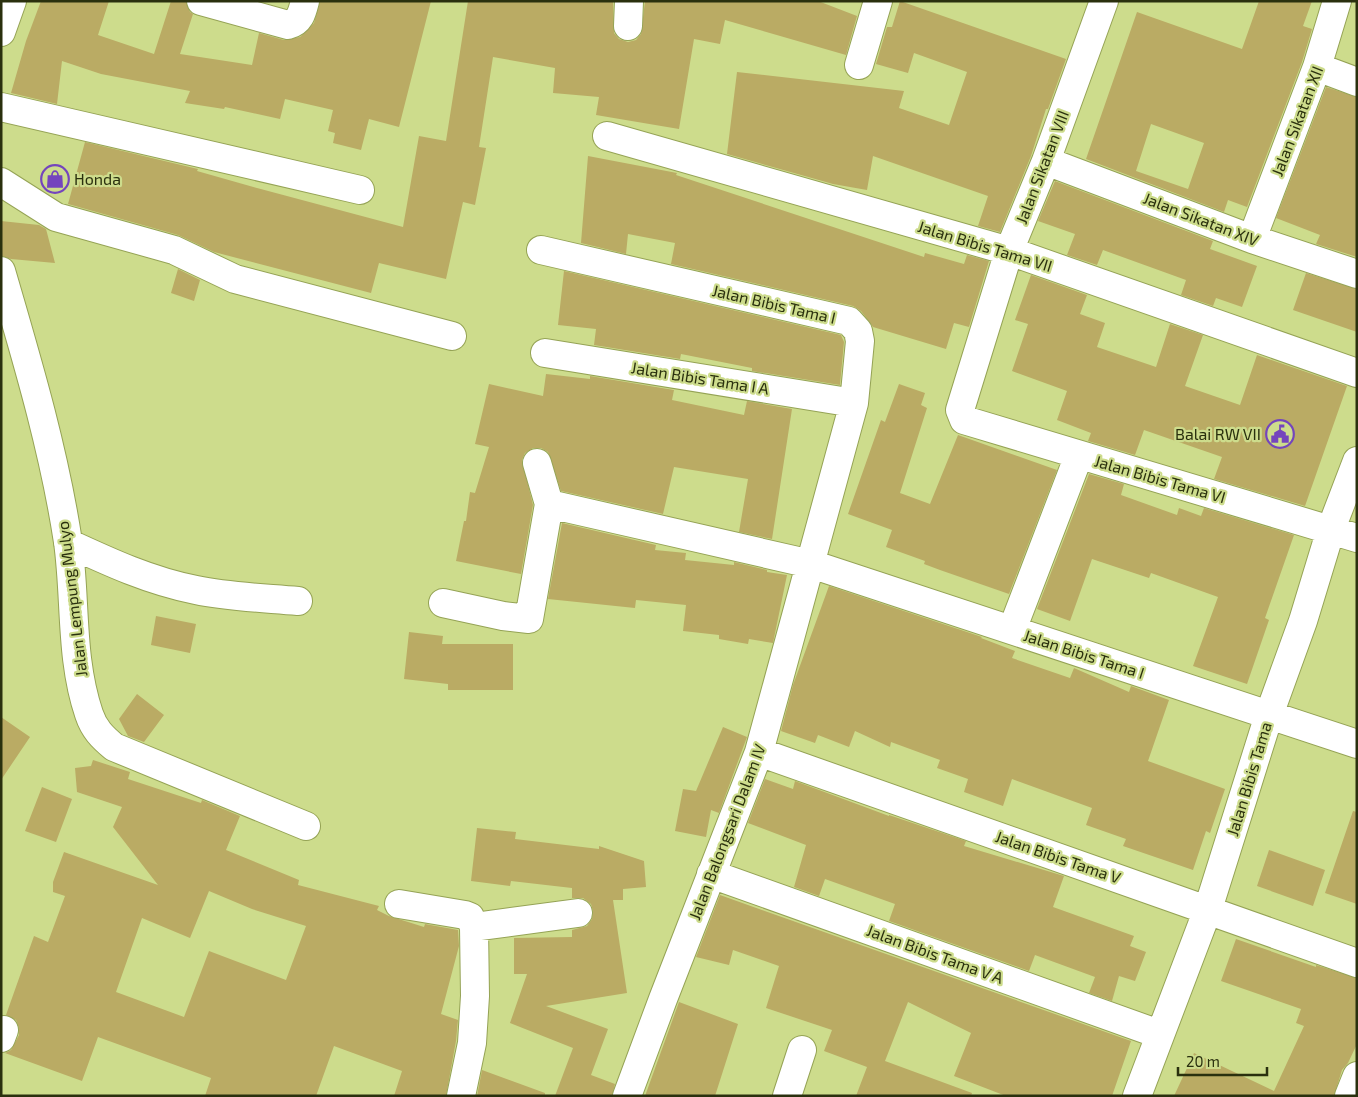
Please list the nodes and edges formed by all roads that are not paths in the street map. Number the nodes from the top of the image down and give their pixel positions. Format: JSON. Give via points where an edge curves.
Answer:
{"nodes":[{"id":1,"x":12,"y":1,"type":"edge"},
{"id":2,"x":201,"y":1,"type":"edge"},
{"id":3,"x":305,"y":1,"type":"edge"},
{"id":4,"x":878,"y":1,"type":"edge"},
{"id":5,"x":1104,"y":1,"type":"edge"},
{"id":6,"x":1337,"y":1,"type":"edge"},
{"id":7,"x":1,"y":32,"type":"edge"},
{"id":8,"x":859,"y":65,"type":"dead end"},
{"id":9,"x":1318,"y":67,"type":"junction"},
{"id":10,"x":1357,"y":82,"type":"edge"},
{"id":11,"x":1,"y":107,"type":"edge"},
{"id":12,"x":607,"y":136,"type":"dead end"},
{"id":13,"x":1046,"y":161,"type":"junction"},
{"id":14,"x":1,"y":182,"type":"edge"},
{"id":15,"x":360,"y":190,"type":"dead end"},
{"id":16,"x":1252,"y":239,"type":"junction"},
{"id":17,"x":541,"y":250,"type":"dead end"},
{"id":18,"x":1009,"y":252,"type":"junction"},
{"id":19,"x":1,"y":271,"type":"edge"},
{"id":20,"x":1357,"y":274,"type":"edge"},
{"id":21,"x":452,"y":336,"type":"dead end"},
{"id":22,"x":545,"y":353,"type":"dead end"},
{"id":23,"x":1357,"y":373,"type":"edge"},
{"id":24,"x":854,"y":403,"type":"junction"},
{"id":25,"x":964,"y":420,"type":"joint"},
{"id":26,"x":1079,"y":455,"type":"junction"},
{"id":27,"x":1357,"y":461,"type":"edge"},
{"id":28,"x":537,"y":463,"type":"dead end"},
{"id":29,"x":549,"y":504,"type":"junction"},
{"id":30,"x":1331,"y":529,"type":"junction"},
{"id":31,"x":1357,"y":538,"type":"edge"},
{"id":32,"x":68,"y":543,"type":"junction"},
{"id":33,"x":810,"y":564,"type":"junction"},
{"id":34,"x":298,"y":601,"type":"dead end"},
{"id":35,"x":443,"y":603,"type":"dead end"},
{"id":36,"x":1012,"y":630,"type":"junction"},
{"id":37,"x":1269,"y":715,"type":"junction"},
{"id":38,"x":1357,"y":744,"type":"edge"},
{"id":39,"x":759,"y":752,"type":"junction"},
{"id":40,"x":306,"y":826,"type":"dead end"},
{"id":41,"x":710,"y":874,"type":"junction"},
{"id":42,"x":398,"y":904,"type":"dead end"},
{"id":43,"x":1208,"y":909,"type":"junction"},
{"id":44,"x":578,"y":913,"type":"dead end"},
{"id":45,"x":474,"y":927,"type":"junction"},
{"id":46,"x":1357,"y":962,"type":"edge"},
{"id":47,"x":1159,"y":1034,"type":"junction"},
{"id":48,"x":802,"y":1050,"type":"dead end"},
{"id":49,"x":1357,"y":1076,"type":"edge"},
{"id":50,"x":461,"y":1096,"type":"edge"},
{"id":51,"x":627,"y":1096,"type":"edge"},
{"id":52,"x":787,"y":1096,"type":"edge"},
{"id":53,"x":1136,"y":1096,"type":"edge"},
{"id":54,"x":1349,"y":1096,"type":"edge"}],
"edges":[{"from":1,"to":7,"type":"street"},
{"from":2,"to":3,"type":"street","via":[[288,25],[300,17]]},
{"from":4,"to":8,"type":"street"},
{"from":5,"to":13,"type":"street","name":"Jalan Sikatan VIII"},
{"from":6,"to":9,"type":"street","name":"Jalan Sikatan XII"},
{"from":9,"to":10,"type":"street"},
{"from":9,"to":16,"type":"street","name":"Jalan Sikatan XII"},
{"from":11,"to":15,"type":"street"},
{"from":12,"to":18,"type":"street","name":"Jalan Bibis Tama VII"},
{"from":13,"to":16,"type":"street","name":"Jalan Sikatan XIV"},
{"from":13,"to":18,"type":"street","name":"Jalan Sikatan VIII"},
{"from":14,"to":21,"type":"street","via":[[56,218],[174,250],[235,278]]},
{"from":16,"to":20,"type":"street","name":"Jalan Sikatan XIV"},
{"from":17,"to":24,"type":"street","name":"Jalan Bibis Tama I","via":[[849,321],[858,331],[860,341]]},
{"from":18,"to":23,"type":"street","name":"Jalan Bibis Tama VII"},
{"from":18,"to":25,"type":"street","name":"Jalan Sikatan VIII","via":[[960,410]]},
{"from":19,"to":32,"type":"street","name":"Jalan Lempung Mulyo","via":[[26,359]]},
{"from":22,"to":24,"type":"street","name":"Jalan Bibis Tama I A"},
{"from":24,"to":33,"type":"street","name":"Jalan Bibis Tama I"},
{"from":25,"to":26,"type":"street","name":"Jalan Bibis Tama VI"},
{"from":26,"to":30,"type":"street","name":"Jalan Bibis Tama VI"},
{"from":26,"to":36,"type":"street"},
{"from":27,"to":30,"type":"street","name":"Jalan Bibis Tama"},
{"from":28,"to":29,"type":"street"},
{"from":29,"to":33,"type":"street","name":"Jalan Bibis Tama I"},
{"from":29,"to":35,"type":"street","via":[[529,619]]},
{"from":30,"to":31,"type":"street","name":"Jalan Bibis Tama VI"},
{"from":30,"to":37,"type":"street","name":"Jalan Bibis Tama","via":[[1303,621]]},
{"from":32,"to":34,"type":"street","via":[[149,578],[196,591]]},
{"from":32,"to":40,"type":"street","name":"Jalan Lempung Mulyo","via":[[76,662],[90,715],[100,735],[114,746]]},
{"from":33,"to":36,"type":"street","name":"Jalan Bibis Tama I"},
{"from":33,"to":39,"type":"street","name":"Jalan Balongsari Dalam IV"},
{"from":36,"to":37,"type":"street","name":"Jalan Bibis Tama I"},
{"from":37,"to":38,"type":"street","name":"Jalan Bibis Tama I"},
{"from":37,"to":43,"type":"street","name":"Jalan Bibis Tama"},
{"from":39,"to":41,"type":"street","name":"Jalan Balongsari Dalam IV"},
{"from":39,"to":43,"type":"street","name":"Jalan Bibis Tama V"},
{"from":41,"to":47,"type":"street","name":"Jalan Bibis Tama V A"},
{"from":41,"to":51,"type":"street","name":"Jalan Balongsari Dalam IV"},
{"from":42,"to":45,"type":"street","via":[[465,915],[470,917]]},
{"from":43,"to":46,"type":"street","name":"Jalan Bibis Tama V"},
{"from":43,"to":47,"type":"street","name":"Jalan Bibis Tama"},
{"from":44,"to":45,"type":"street"},
{"from":45,"to":50,"type":"street","via":[[472,1043]]},
{"from":47,"to":53,"type":"street","name":"Jalan Bibis Tama"},
{"from":48,"to":52,"type":"street"},
{"from":49,"to":54,"type":"street"}]}
